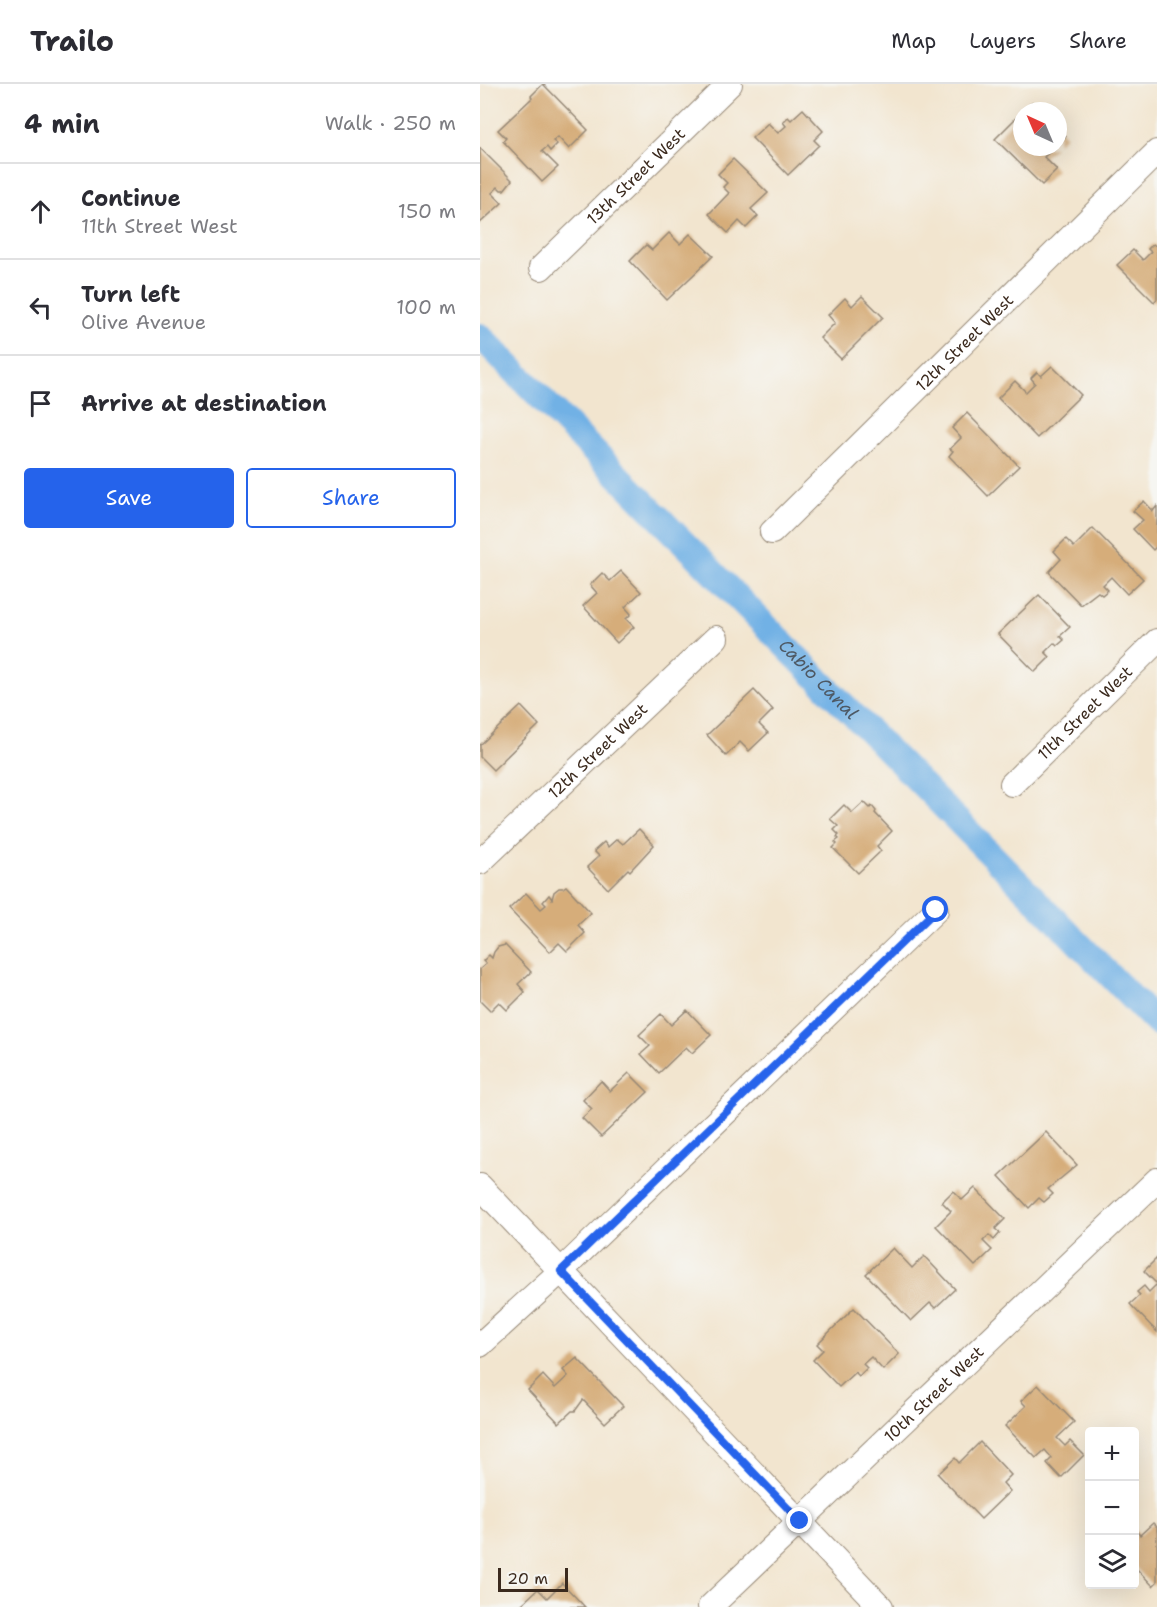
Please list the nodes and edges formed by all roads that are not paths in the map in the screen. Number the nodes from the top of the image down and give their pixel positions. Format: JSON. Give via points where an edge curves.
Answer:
{"nodes":[{"id":1,"x":730,"y":84,"type":"edge"},
{"id":2,"x":1157,"y":152,"type":"edge"},
{"id":3,"x":541,"y":268,"type":"dead end"},
{"id":4,"x":772,"y":532,"type":"dead end"},
{"id":5,"x":716,"y":638,"type":"dead end"},
{"id":6,"x":1157,"y":641,"type":"edge"},
{"id":7,"x":1012,"y":784,"type":"dead end"},
{"id":8,"x":480,"y":862,"type":"edge"},
{"id":9,"x":936,"y":910,"type":"dead end"},
{"id":10,"x":1157,"y":1180,"type":"edge"},
{"id":11,"x":480,"y":1186,"type":"edge"},
{"id":12,"x":561,"y":1271,"type":"junction"},
{"id":13,"x":480,"y":1345,"type":"edge"},
{"id":14,"x":800,"y":1521,"type":"junction"},
{"id":15,"x":710,"y":1607,"type":"edge"},
{"id":16,"x":881,"y":1607,"type":"edge"}],
"edges":[{"from":1,"to":3,"type":"street","name":"13th Street West"},
{"from":2,"to":4,"type":"street","name":"12th Street West"},
{"from":5,"to":8,"type":"street","name":"12th Street West"},
{"from":6,"to":7,"type":"street","name":"11th Street West"},
{"from":9,"to":12,"type":"street"},
{"from":10,"to":14,"type":"street","name":"10th Street West"},
{"from":11,"to":12,"type":"street"},
{"from":12,"to":13,"type":"street"},
{"from":12,"to":14,"type":"street"},
{"from":14,"to":15,"type":"street","name":"10th Street West"},
{"from":14,"to":16,"type":"street"}]}
